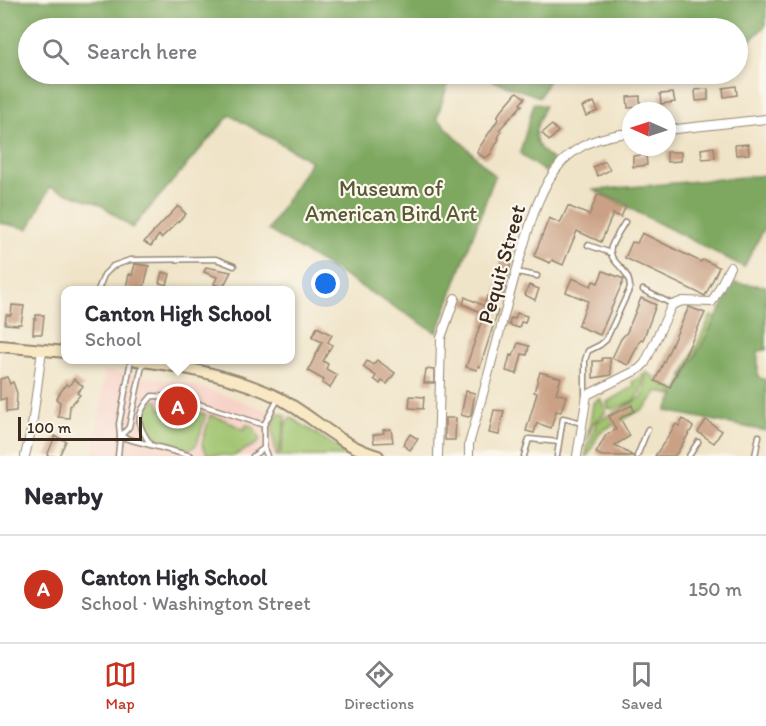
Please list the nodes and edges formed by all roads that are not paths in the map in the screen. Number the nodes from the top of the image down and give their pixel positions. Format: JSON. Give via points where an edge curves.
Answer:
{"nodes":[{"id":1,"x":766,"y":119,"type":"edge"},
{"id":2,"x":676,"y":129,"type":"edge"},
{"id":3,"x":622,"y":135,"type":"edge"},
{"id":4,"x":625,"y":222,"type":"dead end"},
{"id":5,"x":588,"y":245,"type":"dead end"},
{"id":6,"x":611,"y":253,"type":"junction"},
{"id":7,"x":234,"y":266,"type":"dead end"},
{"id":8,"x":730,"y":267,"type":"dead end"},
{"id":9,"x":516,"y":272,"type":"junction"},
{"id":10,"x":537,"y":276,"type":"dead end"},
{"id":11,"x":100,"y":286,"type":"edge"},
{"id":12,"x":643,"y":290,"type":"dead end"},
{"id":13,"x":455,"y":298,"type":"dead end"},
{"id":14,"x":672,"y":305,"type":"junction"},
{"id":15,"x":0,"y":346,"type":"edge"},
{"id":16,"x":42,"y":350,"type":"junction"},
{"id":17,"x":61,"y":352,"type":"edge"},
{"id":18,"x":130,"y":364,"type":"edge"},
{"id":19,"x":139,"y":364,"type":"edge"},
{"id":20,"x":165,"y":364,"type":"edge"},
{"id":21,"x":279,"y":399,"type":"junction"},
{"id":22,"x":585,"y":399,"type":"junction"},
{"id":23,"x":582,"y":423,"type":"junction"},
{"id":24,"x":264,"y":425,"type":"junction"},
{"id":25,"x":648,"y":429,"type":"dead end"},
{"id":26,"x":120,"y":436,"type":"junction"},
{"id":27,"x":759,"y":436,"type":"dead end"},
{"id":28,"x":559,"y":442,"type":"junction"},
{"id":29,"x":698,"y":442,"type":"dead end"},
{"id":30,"x":151,"y":445,"type":"junction"},
{"id":31,"x":264,"y":448,"type":"junction"},
{"id":32,"x":25,"y":456,"type":"edge"},
{"id":33,"x":118,"y":456,"type":"edge"},
{"id":34,"x":191,"y":456,"type":"edge"},
{"id":35,"x":253,"y":456,"type":"edge"},
{"id":36,"x":267,"y":456,"type":"edge"},
{"id":37,"x":378,"y":456,"type":"edge"},
{"id":38,"x":438,"y":456,"type":"edge"},
{"id":39,"x":469,"y":456,"type":"edge"},
{"id":40,"x":524,"y":456,"type":"edge"},
{"id":41,"x":557,"y":456,"type":"edge"},
{"id":42,"x":577,"y":456,"type":"edge"},
{"id":43,"x":637,"y":456,"type":"edge"},
{"id":44,"x":689,"y":456,"type":"edge"},
{"id":45,"x":755,"y":456,"type":"edge"}],
"edges":[{"from":1,"to":2,"type":"street"},
{"from":3,"to":9,"type":"street","name":"Pequit Street","via":[[580,147],[563,161],[537,204]]},
{"from":4,"to":6,"type":"lane"},
{"from":5,"to":6,"type":"lane"},
{"from":6,"to":22,"type":"lane","via":[[626,271],[630,288],[606,340],[588,351]]},
{"from":7,"to":11,"type":"lane","via":[[216,259],[130,260],[113,266]]},
{"from":8,"to":14,"type":"street","via":[[712,302],[683,301]]},
{"from":9,"to":10,"type":"lane"},
{"from":9,"to":39,"type":"street","name":"Pequit Street"},
{"from":12,"to":14,"type":"lane"},
{"from":13,"to":38,"type":"street","via":[[441,338]]},
{"from":14,"to":22,"type":"street","via":[[645,363]]},
{"from":15,"to":16,"type":"main road"},
{"from":16,"to":17,"type":"main road"},
{"from":16,"to":32,"type":"street"},
{"from":18,"to":26,"type":"lane"},
{"from":19,"to":26,"type":"lane","via":[[129,427]]},
{"from":20,"to":21,"type":"main road"},
{"from":21,"to":24,"type":"lane"},
{"from":21,"to":37,"type":"main road","via":[[348,444]]},
{"from":22,"to":23,"type":"street"},
{"from":23,"to":28,"type":"lane","via":[[563,418]]},
{"from":23,"to":42,"type":"street"},
{"from":24,"to":30,"type":"lane","via":[[177,397],[152,396],[139,416],[139,426]]},
{"from":24,"to":31,"type":"lane"},
{"from":25,"to":43,"type":"lane"},
{"from":26,"to":30,"type":"lane"},
{"from":26,"to":33,"type":"lane"},
{"from":27,"to":45,"type":"lane"},
{"from":28,"to":40,"type":"lane","via":[[529,439]]},
{"from":28,"to":41,"type":"lane"},
{"from":29,"to":44,"type":"lane"},
{"from":30,"to":34,"type":"lane"},
{"from":31,"to":35,"type":"lane"},
{"from":31,"to":36,"type":"lane"}]}
